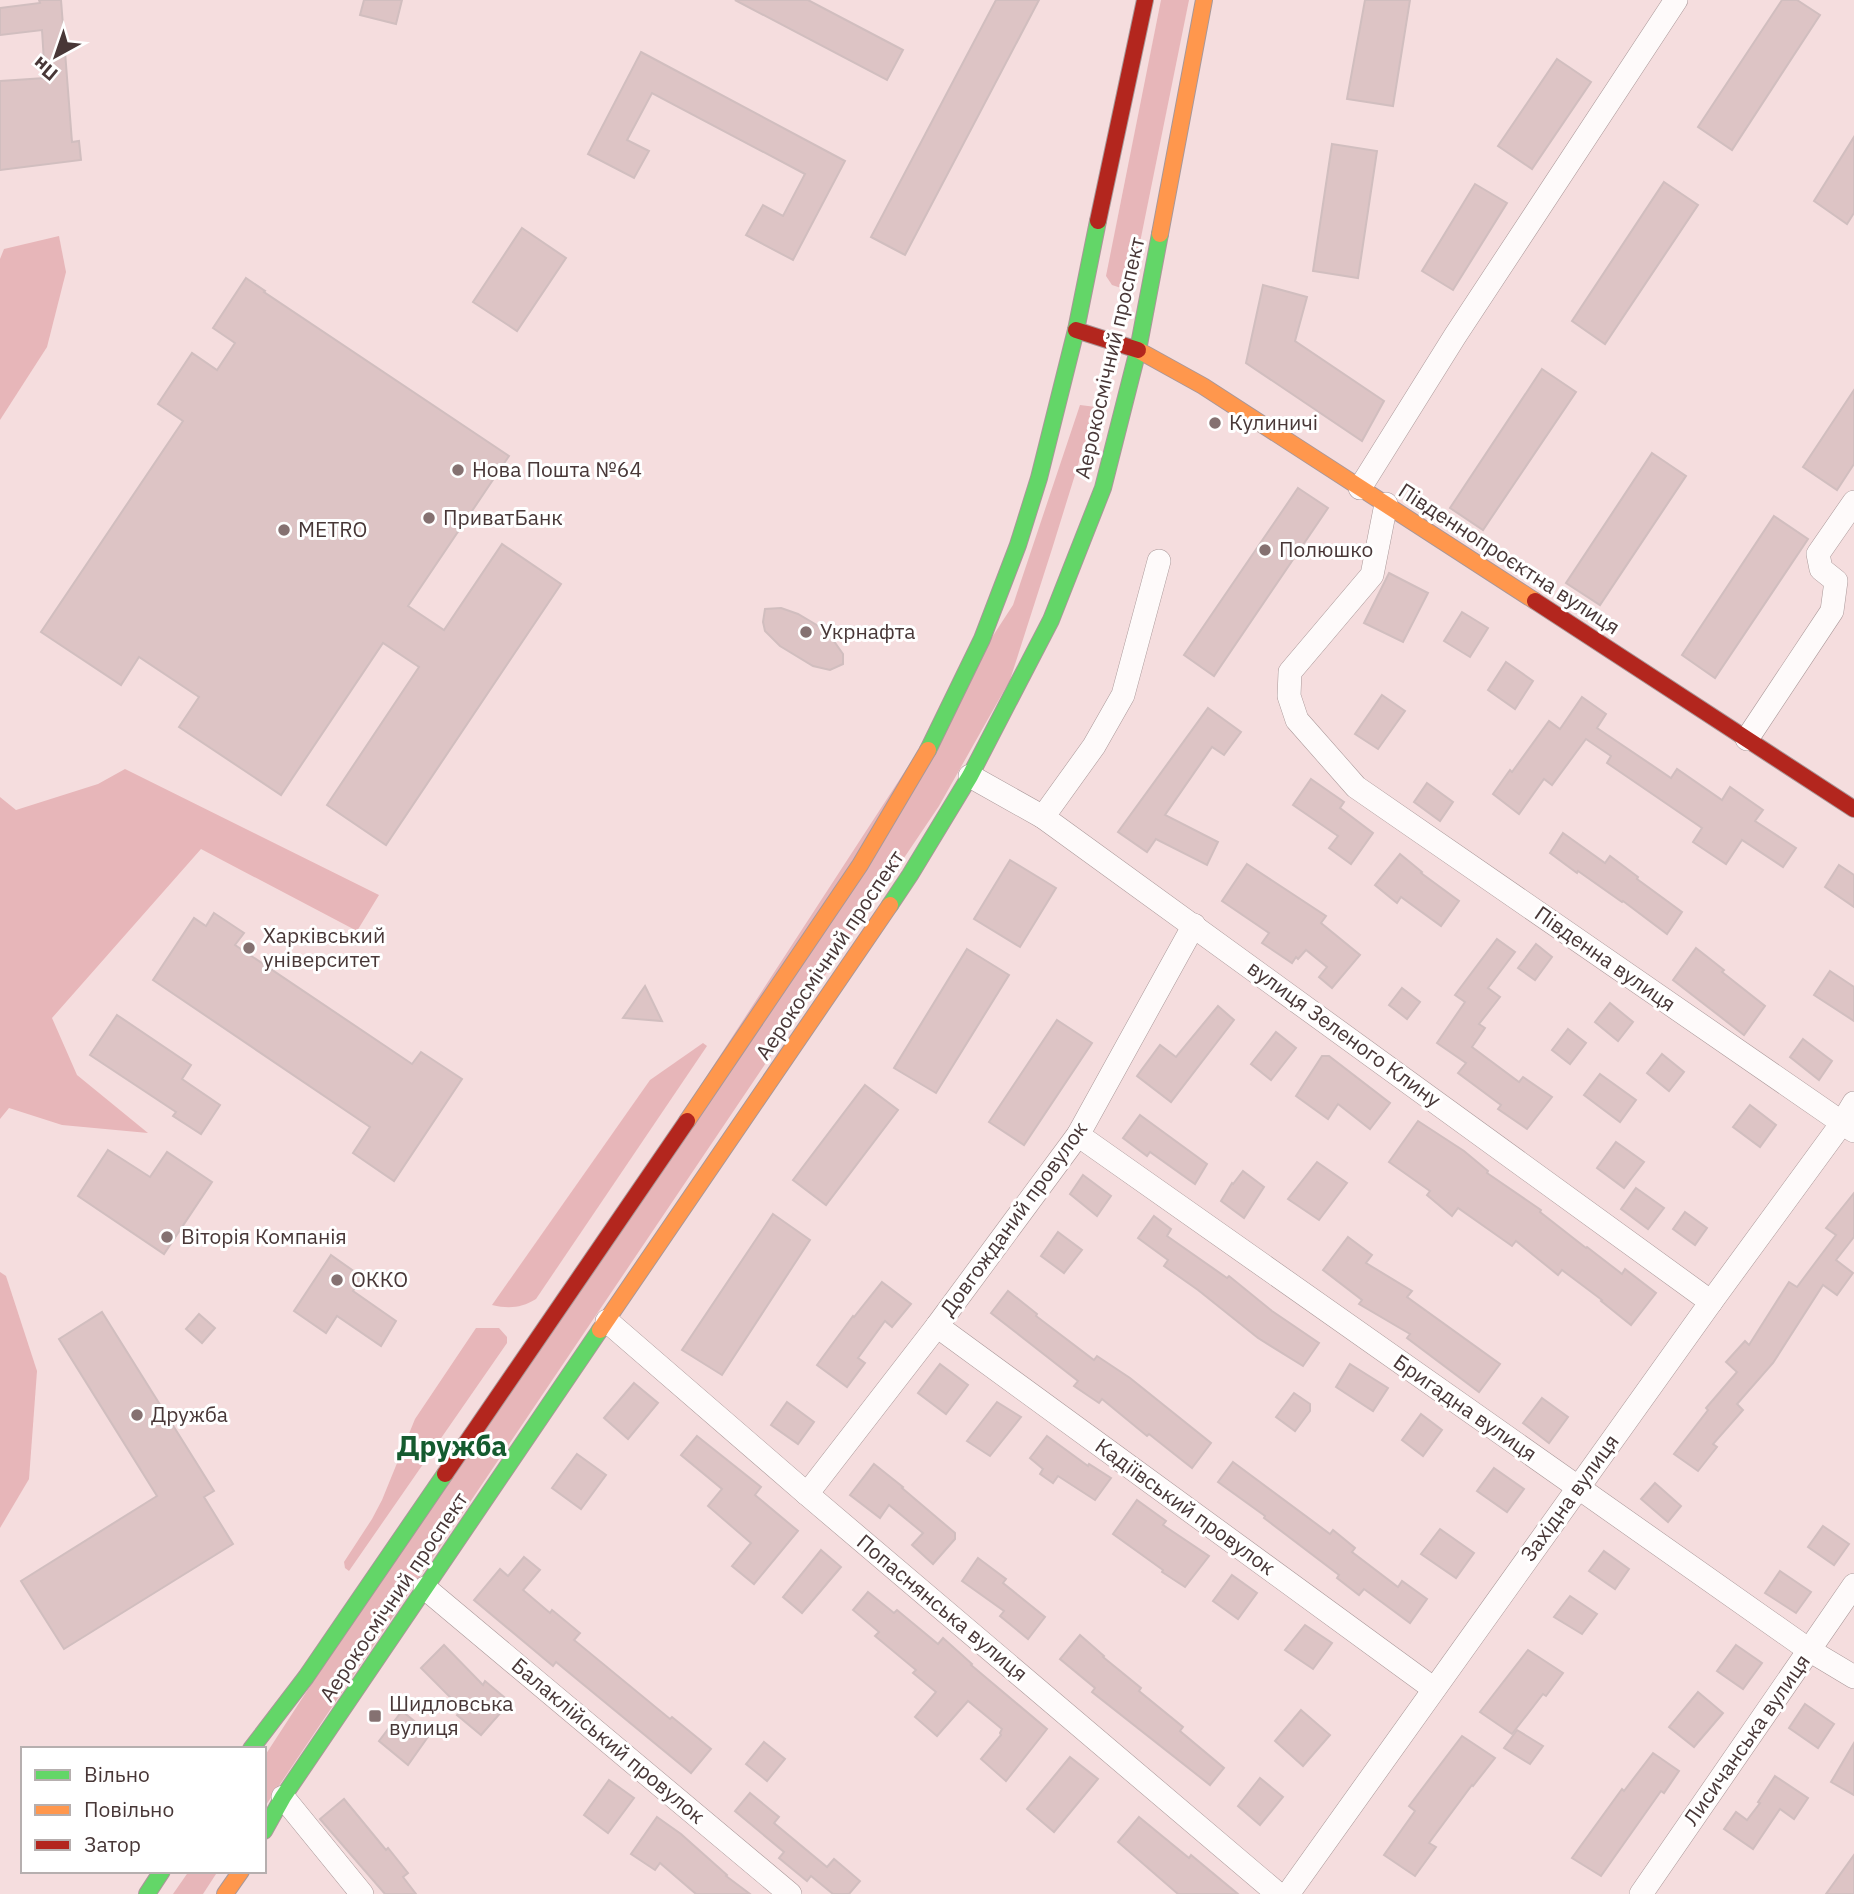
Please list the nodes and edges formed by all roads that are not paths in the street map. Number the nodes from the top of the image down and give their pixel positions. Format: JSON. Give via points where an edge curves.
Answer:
{"nodes":[{"id":1,"x":1145,"y":0,"type":"edge"},
{"id":2,"x":1205,"y":0,"type":"edge"},
{"id":3,"x":1676,"y":0,"type":"edge"},
{"id":4,"x":1076,"y":330,"type":"junction"},
{"id":5,"x":1138,"y":351,"type":"junction"},
{"id":6,"x":1360,"y":488,"type":"junction"},
{"id":7,"x":1854,"y":502,"type":"edge"},
{"id":8,"x":1386,"y":504,"type":"junction"},
{"id":9,"x":1159,"y":561,"type":"dead end"},
{"id":10,"x":1747,"y":739,"type":"junction"},
{"id":11,"x":971,"y":776,"type":"junction"},
{"id":12,"x":1854,"y":809,"type":"edge"},
{"id":13,"x":1043,"y":817,"type":"junction"},
{"id":14,"x":1194,"y":925,"type":"junction"},
{"id":15,"x":1850,"y":1119,"type":"edge"},
{"id":16,"x":1078,"y":1135,"type":"junction"},
{"id":17,"x":1711,"y":1302,"type":"junction"},
{"id":18,"x":607,"y":1321,"type":"junction"},
{"id":19,"x":937,"y":1326,"type":"junction"},
{"id":20,"x":1578,"y":1488,"type":"junction"},
{"id":21,"x":807,"y":1494,"type":"junction"},
{"id":22,"x":1854,"y":1585,"type":"edge"},
{"id":23,"x":425,"y":1588,"type":"junction"},
{"id":24,"x":1809,"y":1650,"type":"junction"},
{"id":25,"x":1854,"y":1677,"type":"edge"},
{"id":26,"x":1434,"y":1689,"type":"junction"},
{"id":27,"x":253,"y":1747,"type":"edge"},
{"id":28,"x":282,"y":1797,"type":"junction"},
{"id":29,"x":266,"y":1826,"type":"edge"},
{"id":30,"x":161,"y":1873,"type":"edge"},
{"id":31,"x":240,"y":1873,"type":"edge"},
{"id":32,"x":147,"y":1894,"type":"edge"},
{"id":33,"x":225,"y":1894,"type":"edge"},
{"id":34,"x":362,"y":1894,"type":"edge"},
{"id":35,"x":790,"y":1894,"type":"edge"},
{"id":36,"x":1278,"y":1894,"type":"edge"},
{"id":37,"x":1288,"y":1894,"type":"edge"},
{"id":38,"x":1641,"y":1894,"type":"edge"}],
"edges":[{"from":1,"to":4,"type":"main road","name":"Аерокосмічний проспект"},
{"from":2,"to":5,"type":"main road","name":"Аерокосмічний проспект"},
{"from":3,"to":6,"type":"street"},
{"from":4,"to":5,"type":"main road","name":"Південнопроєктна вулиця"},
{"from":4,"to":27,"type":"main road","name":"Аерокосмічний проспект","via":[[1040,478],[1018,544],[982,639],[923,761],[750,1029],[306,1677]]},
{"from":5,"to":6,"type":"main road","name":"Південнопроєктна вулиця","via":[[1203,386]]},
{"from":5,"to":11,"type":"main road","name":"Аерокосмічний проспект","via":[[1102,488],[1051,620]]},
{"from":6,"to":8,"type":"main road","name":"Південнопроєктна вулиця"},
{"from":7,"to":10,"type":"street","via":[[1818,554],[1821,569],[1836,581],[1832,611]]},
{"from":8,"to":10,"type":"main road","name":"Південнопроєктна вулиця"},
{"from":8,"to":15,"type":"street","name":"Південна вулиця","via":[[1372,575],[1290,672],[1289,696],[1297,720],[1356,787]]},
{"from":9,"to":13,"type":"street","via":[[1123,695],[1094,746]]},
{"from":10,"to":12,"type":"main road","name":"Південнопроєктна вулиця"},
{"from":11,"to":13,"type":"street","name":"вулиця Зеленого Клину"},
{"from":11,"to":18,"type":"main road","name":"Аерокосмічний проспект","via":[[910,875]]},
{"from":13,"to":14,"type":"street","name":"вулиця Зеленого Клину"},
{"from":14,"to":16,"type":"street","name":"Довгожданий провулок"},
{"from":14,"to":17,"type":"street","name":"вулиця Зеленого Клину"},
{"from":15,"to":17,"type":"street","name":"Західна вулиця"},
{"from":16,"to":19,"type":"street","name":"Довгожданий провулок"},
{"from":16,"to":20,"type":"street","name":"Бригадна вулиця"},
{"from":17,"to":20,"type":"street","name":"Західна вулиця"},
{"from":18,"to":21,"type":"street","name":"Попаснянська вулиця"},
{"from":18,"to":23,"type":"main road","name":"Аерокосмічний проспект"},
{"from":19,"to":21,"type":"street","name":"Довгожданий провулок"},
{"from":19,"to":26,"type":"street","name":"Кадіївський провулок"},
{"from":20,"to":24,"type":"street","name":"Бригадна вулиця"},
{"from":20,"to":26,"type":"street","name":"Західна вулиця"},
{"from":21,"to":36,"type":"street","name":"Попаснянська вулиця"},
{"from":22,"to":24,"type":"street","name":"Лисичанська вулиця"},
{"from":23,"to":28,"type":"main road","name":"Аерокосмічний проспект"},
{"from":23,"to":35,"type":"street","name":"Балаклійський провулок"},
{"from":24,"to":25,"type":"street","name":"Бригадна вулиця"},
{"from":24,"to":38,"type":"street","name":"Лисичанська вулиця"},
{"from":26,"to":37,"type":"street","name":"Західна вулиця"},
{"from":28,"to":29,"type":"main road","name":"Аерокосмічний проспект"},
{"from":28,"to":34,"type":"street"},
{"from":30,"to":32,"type":"main road"},
{"from":31,"to":33,"type":"main road"}]}
